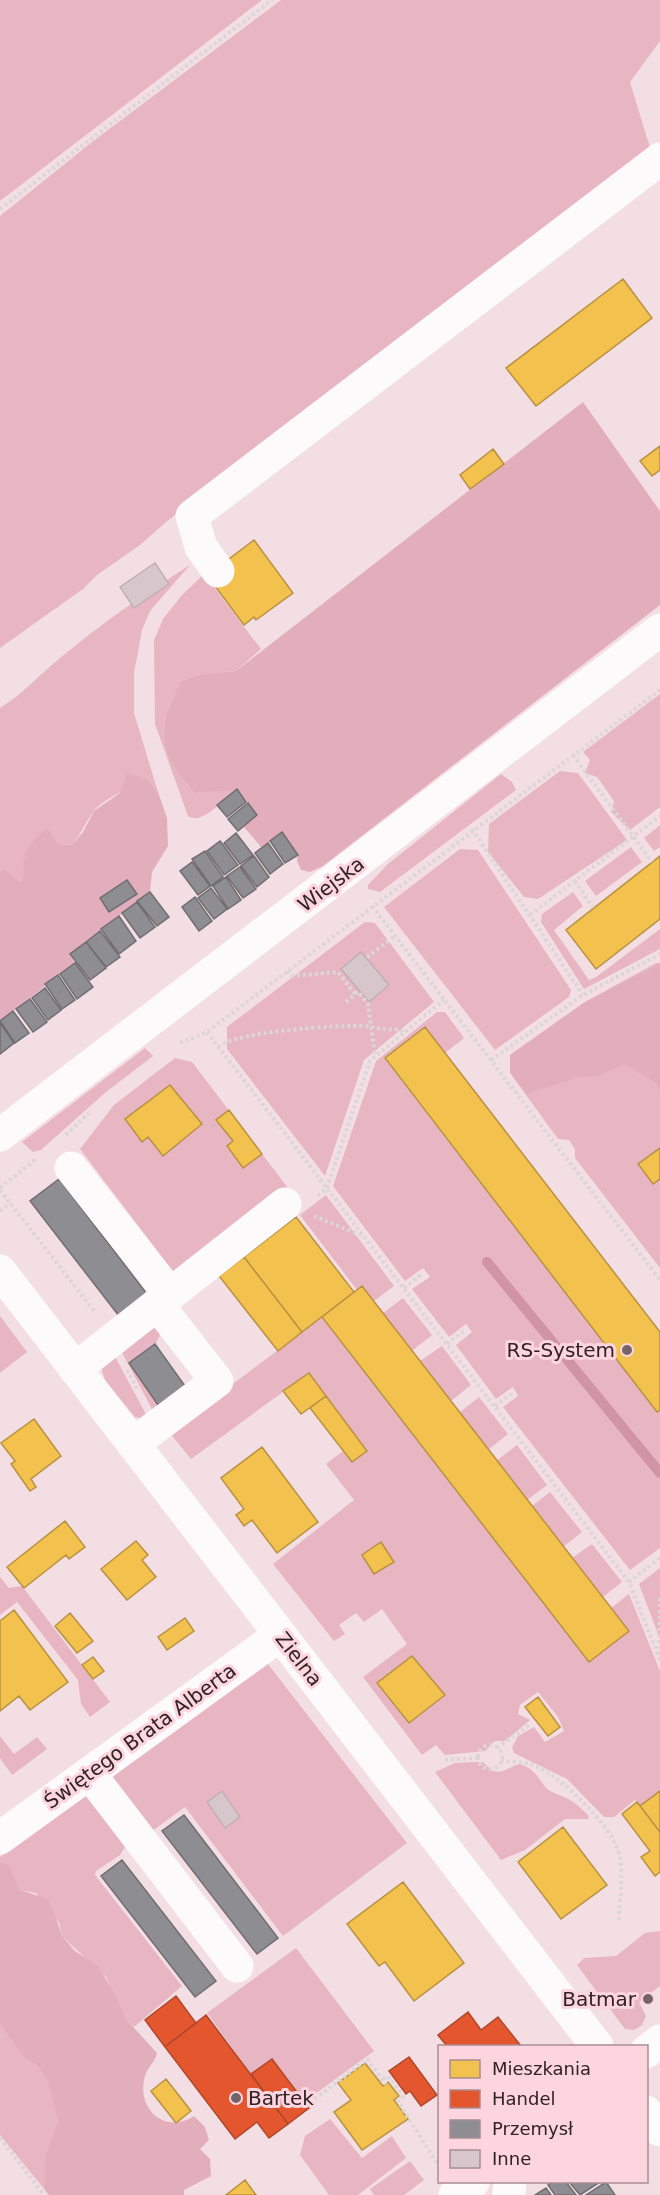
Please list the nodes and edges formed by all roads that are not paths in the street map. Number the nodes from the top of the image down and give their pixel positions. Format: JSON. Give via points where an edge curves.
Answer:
{"nodes":[{"id":1,"x":660,"y":159,"type":"edge"},
{"id":2,"x":218,"y":572,"type":"dead end"},
{"id":3,"x":660,"y":630,"type":"edge"},
{"id":4,"x":0,"y":1135,"type":"edge"},
{"id":5,"x":59,"y":1160,"type":"road end"},
{"id":6,"x":302,"y":1207,"type":"road end"},
{"id":7,"x":0,"y":1271,"type":"edge"},
{"id":8,"x":164,"y":1299,"type":"junction"},
{"id":9,"x":75,"y":1369,"type":"junction"},
{"id":10,"x":133,"y":1444,"type":"junction"},
{"id":11,"x":280,"y":1635,"type":"junction"},
{"id":12,"x":89,"y":1773,"type":"junction"},
{"id":13,"x":0,"y":1838,"type":"edge"},
{"id":14,"x":237,"y":1966,"type":"dead end"},
{"id":15,"x":660,"y":2041,"type":"edge"},
{"id":16,"x":596,"y":2045,"type":"edge"},
{"id":17,"x":648,"y":2050,"type":"edge"},
{"id":18,"x":648,"y":2115,"type":"edge"},
{"id":19,"x":660,"y":2130,"type":"edge"},
{"id":20,"x":470,"y":2183,"type":"edge"},
{"id":21,"x":455,"y":2195,"type":"edge"}],
"edges":[{"from":1,"to":2,"type":"street","via":[[192,516],[201,547]]},
{"from":3,"to":4,"type":"street","name":"Wiejska"},
{"from":5,"to":8,"type":"street"},
{"from":6,"to":8,"type":"street"},
{"from":7,"to":9,"type":"street","name":"Zielna"},
{"from":8,"to":9,"type":"street"},
{"from":8,"to":10,"type":"street","via":[[217,1381]]},
{"from":9,"to":10,"type":"street","name":"Zielna"},
{"from":10,"to":11,"type":"street","name":"Zielna"},
{"from":11,"to":12,"type":"street","name":"Świętego Brata Alberta"},
{"from":11,"to":16,"type":"street","name":"Zielna"},
{"from":12,"to":13,"type":"street","name":"Świętego Brata Alberta"},
{"from":12,"to":14,"type":"street"},
{"from":15,"to":17,"type":"street"},
{"from":18,"to":19,"type":"street"},
{"from":20,"to":21,"type":"street"}]}
